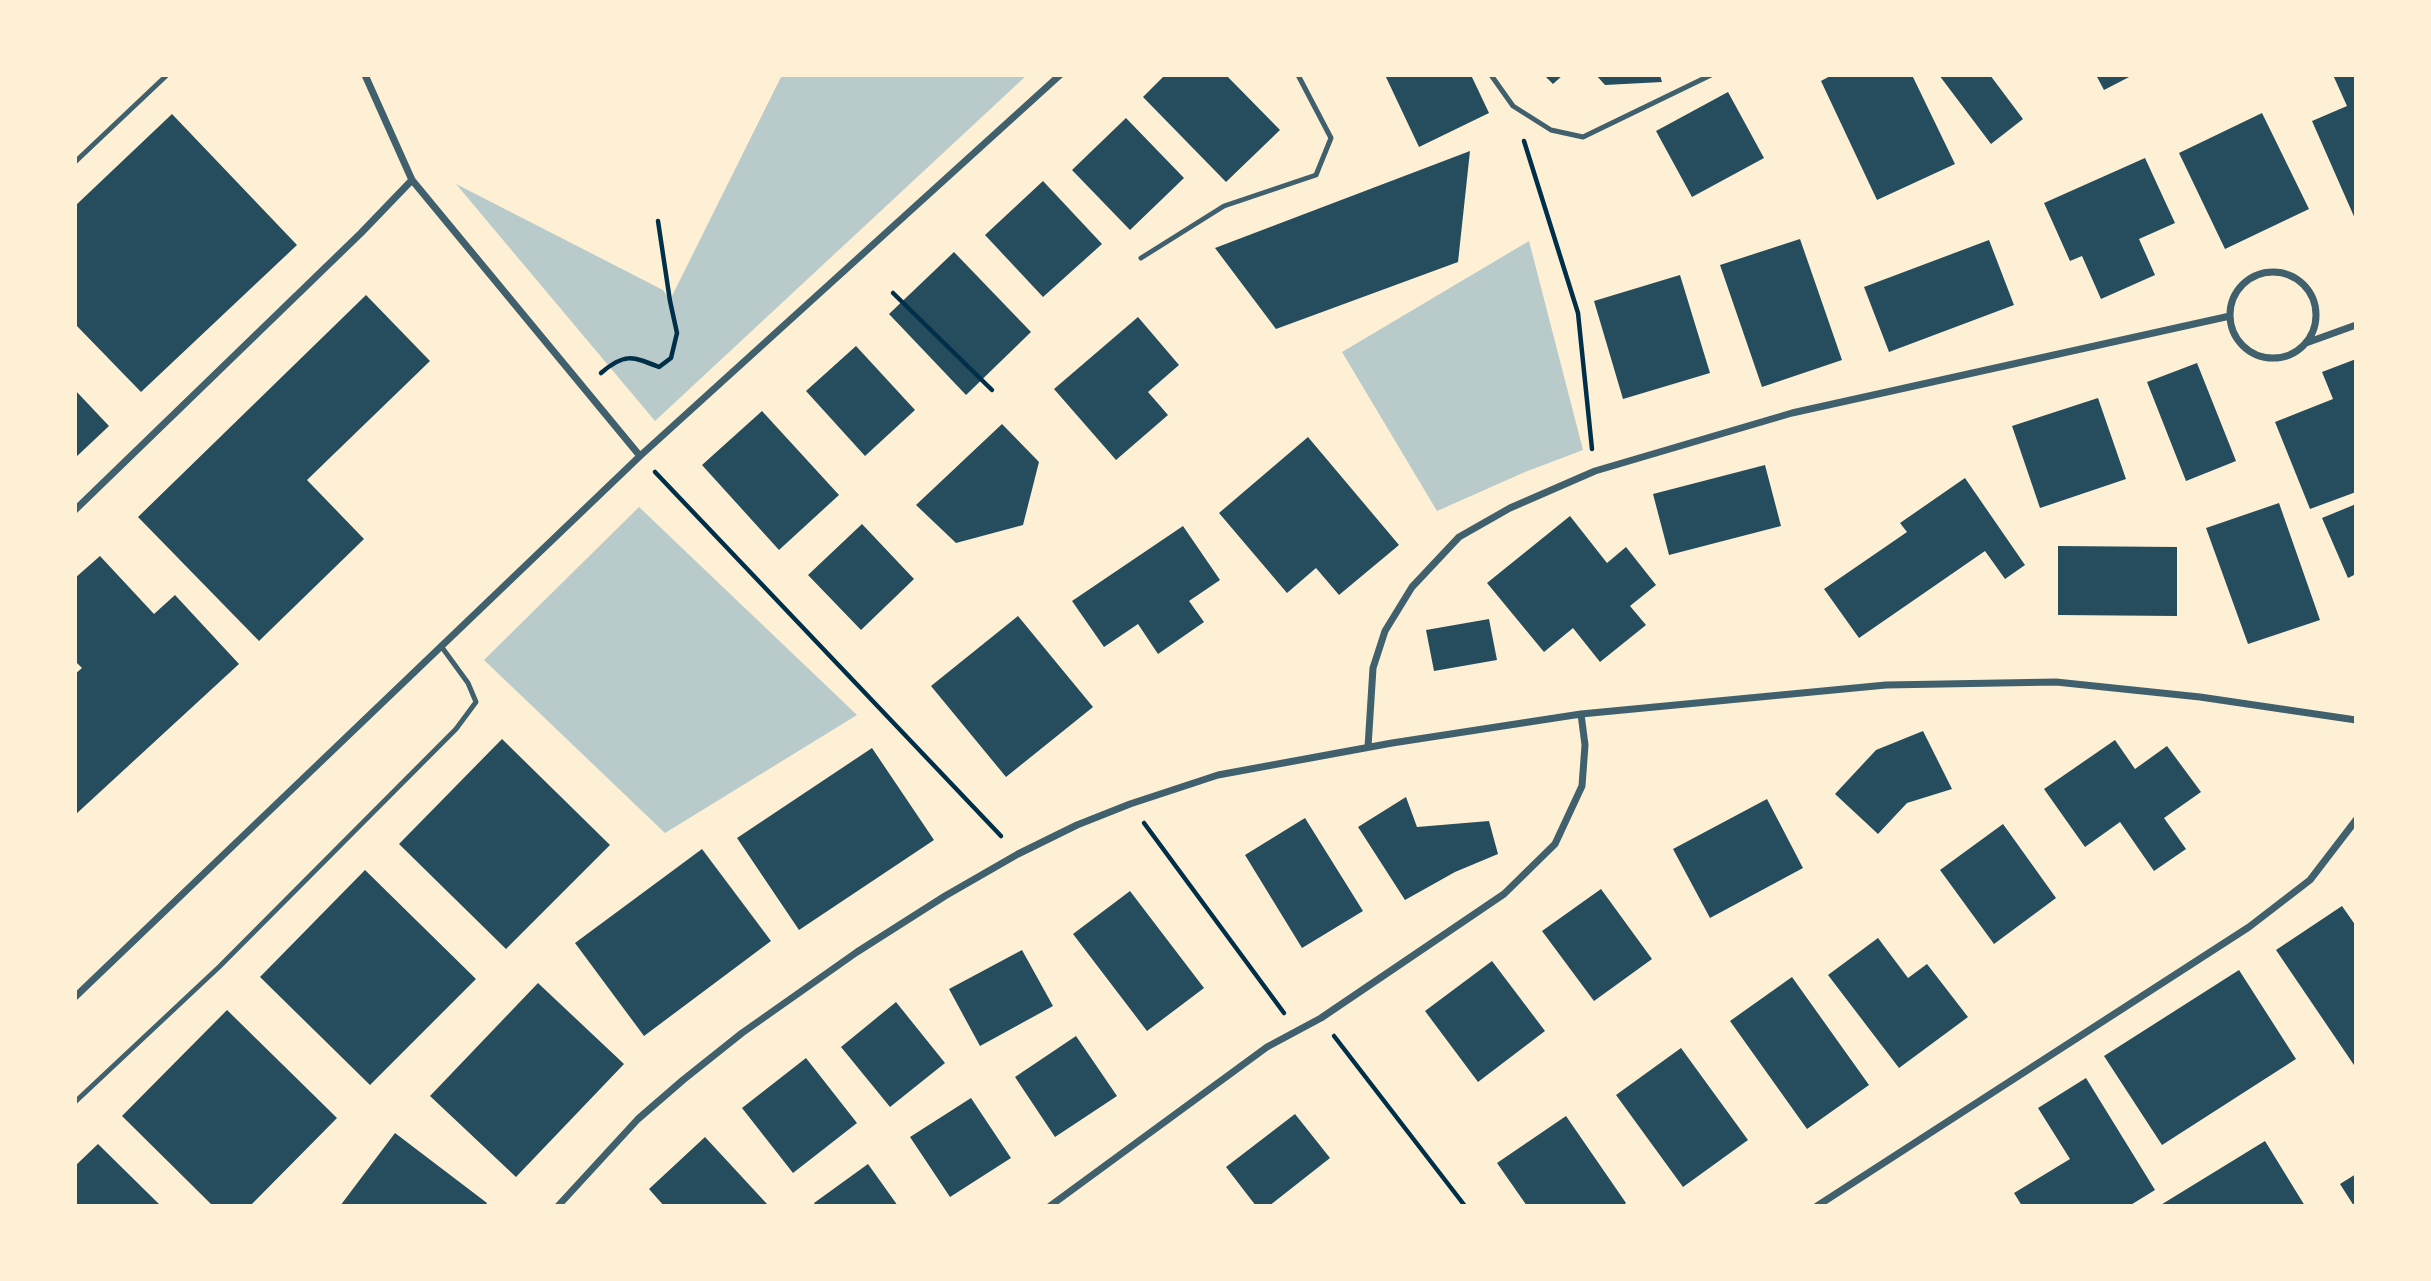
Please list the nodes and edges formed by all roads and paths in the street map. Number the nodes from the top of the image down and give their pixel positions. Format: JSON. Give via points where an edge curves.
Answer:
{"nodes":[{"id":1,"x":167,"y":75,"type":"edge"},
{"id":2,"x":365,"y":75,"type":"edge"},
{"id":3,"x":1060,"y":75,"type":"edge"},
{"id":4,"x":1298,"y":75,"type":"edge"},
{"id":5,"x":1491,"y":75,"type":"edge"},
{"id":6,"x":1711,"y":75,"type":"edge"},
{"id":7,"x":1513,"y":106,"type":"junction"},
{"id":8,"x":75,"y":162,"type":"edge"},
{"id":9,"x":412,"y":180,"type":"junction"},
{"id":10,"x":657,"y":221,"type":"dead end"},
{"id":11,"x":1141,"y":258,"type":"dead end"},
{"id":12,"x":893,"y":293,"type":"dead end"},
{"id":13,"x":2230,"y":316,"type":"junction"},
{"id":14,"x":2356,"y":325,"type":"edge"},
{"id":15,"x":2306,"y":343,"type":"junction"},
{"id":16,"x":583,"y":388,"type":"junction"},
{"id":17,"x":992,"y":390,"type":"dead end"},
{"id":18,"x":640,"y":456,"type":"junction"},
{"id":19,"x":1595,"y":471,"type":"junction"},
{"id":20,"x":75,"y":510,"type":"edge"},
{"id":21,"x":441,"y":646,"type":"junction"},
{"id":22,"x":1581,"y":714,"type":"junction"},
{"id":23,"x":2356,"y":720,"type":"edge"},
{"id":24,"x":1368,"y":747,"type":"junction"},
{"id":25,"x":1130,"y":804,"type":"junction"},
{"id":26,"x":2356,"y":820,"type":"edge"},
{"id":27,"x":1018,"y":855,"type":"junction"},
{"id":28,"x":75,"y":997,"type":"edge"},
{"id":29,"x":1321,"y":1018,"type":"junction"},
{"id":30,"x":1297,"y":1031,"type":"junction"},
{"id":31,"x":75,"y":1102,"type":"edge"},
{"id":32,"x":558,"y":1206,"type":"edge"},
{"id":33,"x":1050,"y":1206,"type":"edge"},
{"id":34,"x":1465,"y":1206,"type":"edge"},
{"id":35,"x":1817,"y":1206,"type":"edge"}],
"edges":[{"from":1,"to":8,"type":"lane"},
{"from":2,"to":9,"type":"street"},
{"from":3,"to":18,"type":"street"},
{"from":4,"to":11,"type":"lane","via":[[1331,138],[1316,174],[1224,206]]},
{"from":5,"to":7,"type":"lane"},
{"from":6,"to":7,"type":"lane","via":[[1583,137],[1551,130]]},
{"from":7,"to":19,"type":"path","via":[[1578,313]]},
{"from":9,"to":16,"type":"street"},
{"from":9,"to":20,"type":"street"},
{"from":10,"to":16,"type":"path","via":[[677,333],[671,358],[659,367],[635,357],[616,360]]},
{"from":12,"to":17,"type":"path"},
{"from":13,"to":15,"type":"street","via":[[2233,332],[2256,355],[2280,358]]},
{"from":13,"to":15,"type":"street","via":[[2232,301],[2250,278],[2278,272],[2291,276],[2303,284],[2316,309],[2316,323]]},
{"from":13,"to":19,"type":"street","via":[[1792,413]]},
{"from":14,"to":15,"type":"street"},
{"from":16,"to":18,"type":"street"},
{"from":18,"to":21,"type":"street"},
{"from":18,"to":27,"type":"path"},
{"from":19,"to":24,"type":"street","via":[[1510,508],[1459,537],[1412,587],[1385,631],[1373,668]]},
{"from":21,"to":28,"type":"street"},
{"from":21,"to":31,"type":"lane","via":[[476,702],[456,729],[219,967]]},
{"from":22,"to":23,"type":"street","via":[[1886,685],[2056,682],[2200,696]]},
{"from":22,"to":24,"type":"street"},
{"from":22,"to":29,"type":"street","via":[[1585,744],[1582,786],[1555,844],[1504,894]]},
{"from":24,"to":25,"type":"street","via":[[1218,775]]},
{"from":25,"to":27,"type":"street"},
{"from":25,"to":30,"type":"path"},
{"from":26,"to":35,"type":"street","via":[[2310,880],[2249,927]]},
{"from":27,"to":32,"type":"street","via":[[857,951],[742,1033],[638,1119]]},
{"from":29,"to":30,"type":"street"},
{"from":29,"to":34,"type":"path"},
{"from":30,"to":33,"type":"street","via":[[1266,1047]]}]}
